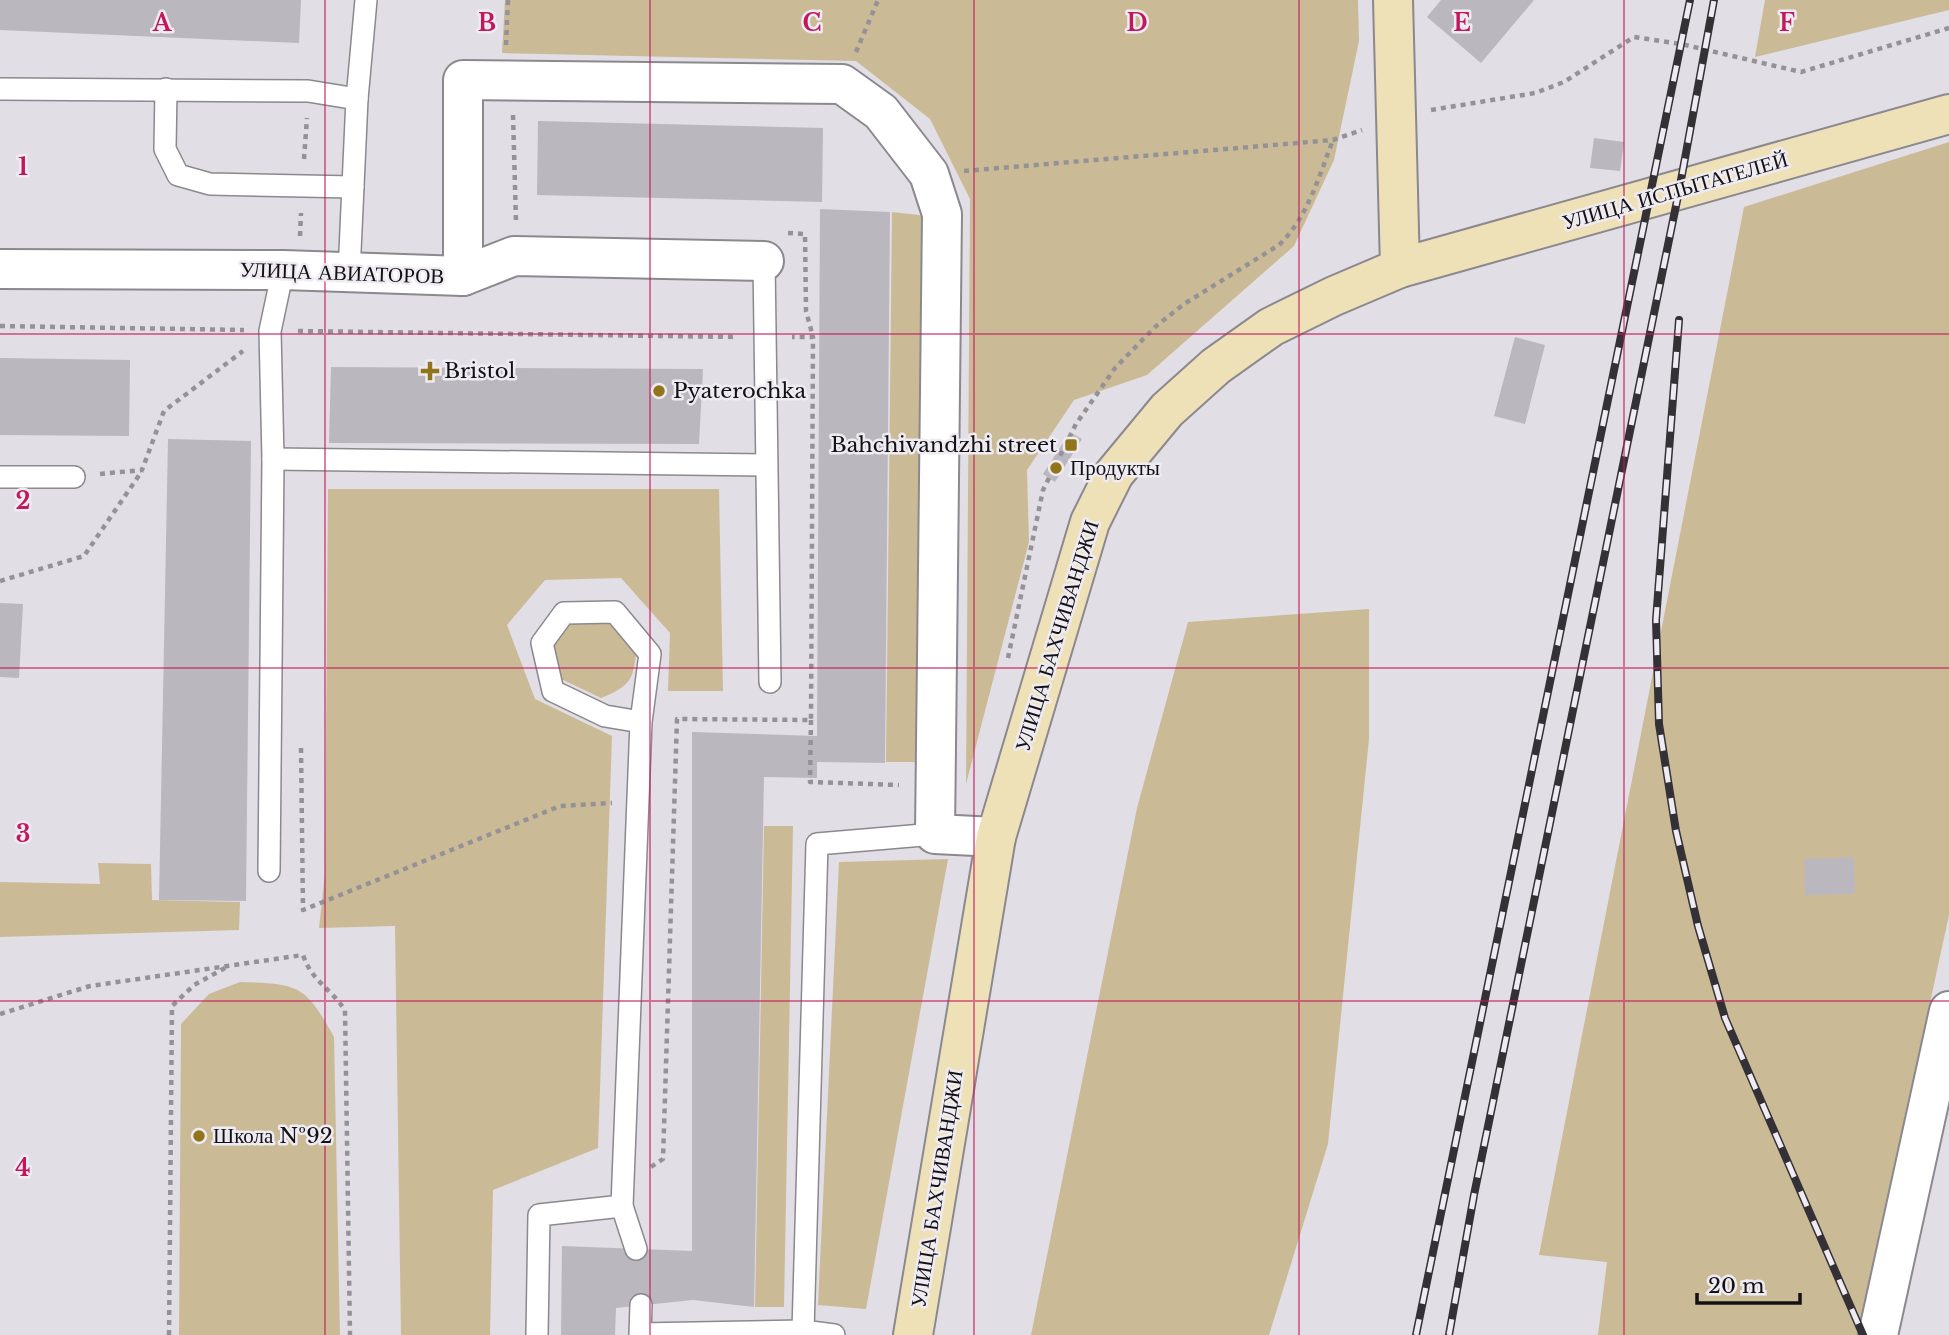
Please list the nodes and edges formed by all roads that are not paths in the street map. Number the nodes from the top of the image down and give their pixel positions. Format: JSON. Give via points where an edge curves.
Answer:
{"nodes":[{"id":1,"x":366,"y":0,"type":"edge"},
{"id":2,"x":1393,"y":0,"type":"edge"},
{"id":3,"x":0,"y":89,"type":"edge"},
{"id":4,"x":166,"y":89,"type":"junction"},
{"id":5,"x":357,"y":99,"type":"junction"},
{"id":6,"x":1949,"y":114,"type":"edge"},
{"id":7,"x":353,"y":187,"type":"junction"},
{"id":8,"x":770,"y":247,"type":"joint"},
{"id":9,"x":1400,"y":268,"type":"junction"},
{"id":10,"x":0,"y":269,"type":"edge"},
{"id":11,"x":283,"y":270,"type":"junction"},
{"id":12,"x":349,"y":273,"type":"junction"},
{"id":13,"x":463,"y":276,"type":"junction"},
{"id":14,"x":273,"y":459,"type":"junction"},
{"id":15,"x":766,"y":465,"type":"junction"},
{"id":16,"x":0,"y":477,"type":"edge"},
{"id":17,"x":74,"y":477,"type":"road end"},
{"id":18,"x":770,"y":681,"type":"dead end"},
{"id":19,"x":641,"y":722,"type":"junction"},
{"id":20,"x":935,"y":834,"type":"junction"},
{"id":21,"x":996,"y":837,"type":"junction"},
{"id":22,"x":269,"y":871,"type":"dead end"},
{"id":23,"x":1949,"y":1011,"type":"edge"},
{"id":24,"x":622,"y":1206,"type":"junction"},
{"id":25,"x":636,"y":1249,"type":"dead end"},
{"id":26,"x":641,"y":1305,"type":"dead end"},
{"id":27,"x":803,"y":1331,"type":"junction"},
{"id":28,"x":537,"y":1335,"type":"edge"},
{"id":29,"x":640,"y":1335,"type":"edge"},
{"id":30,"x":834,"y":1335,"type":"edge"},
{"id":31,"x":913,"y":1335,"type":"edge"},
{"id":32,"x":1878,"y":1335,"type":"edge"}],
"edges":[{"from":1,"to":5,"type":"lane"},
{"from":2,"to":9,"type":"main road"},
{"from":3,"to":4,"type":"lane"},
{"from":4,"to":5,"type":"lane","via":[[308,91]]},
{"from":4,"to":7,"type":"lane","via":[[165,149],[178,174],[210,184]]},
{"from":5,"to":7,"type":"lane"},
{"from":6,"to":9,"type":"main road","name":"УЛИЦА ИСПЫТАТЕЛЕЙ"},
{"from":7,"to":12,"type":"lane"},
{"from":8,"to":13,"type":"street","name":"УЛИЦА АВИАТОРОВ","via":[[514,257]]},
{"from":8,"to":15,"type":"lane"},
{"from":9,"to":21,"type":"main road","name":"УЛИЦА БАХЧИВАНДЖИ","via":[[1271,327],[1216,366],[1167,410],[1114,474],[1090,522]]},
{"from":10,"to":11,"type":"street","name":"УЛИЦА АВИАТОРОВ"},
{"from":11,"to":12,"type":"street","name":"УЛИЦА АВИАТОРОВ"},
{"from":11,"to":14,"type":"lane","via":[[270,331]]},
{"from":12,"to":13,"type":"street","name":"УЛИЦА АВИАТОРОВ"},
{"from":13,"to":20,"type":"street","via":[[463,80],[842,84],[881,112],[929,174],[942,214]]},
{"from":14,"to":15,"type":"lane"},
{"from":14,"to":22,"type":"lane"},
{"from":15,"to":18,"type":"lane"},
{"from":16,"to":17,"type":"lane"},
{"from":19,"to":19,"type":"lane","via":[[650,654],[615,612],[564,613],[542,643],[553,691],[605,716]]},
{"from":19,"to":24,"type":"lane"},
{"from":20,"to":21,"type":"street"},
{"from":20,"to":27,"type":"lane","via":[[817,844]]},
{"from":21,"to":31,"type":"main road","name":"УЛИЦА БАХЧИВАНДЖИ"},
{"from":23,"to":32,"type":"street"},
{"from":24,"to":25,"type":"lane"},
{"from":24,"to":28,"type":"lane","via":[[539,1215]]},
{"from":26,"to":29,"type":"lane"},
{"from":27,"to":29,"type":"lane"},
{"from":27,"to":30,"type":"lane"}]}
